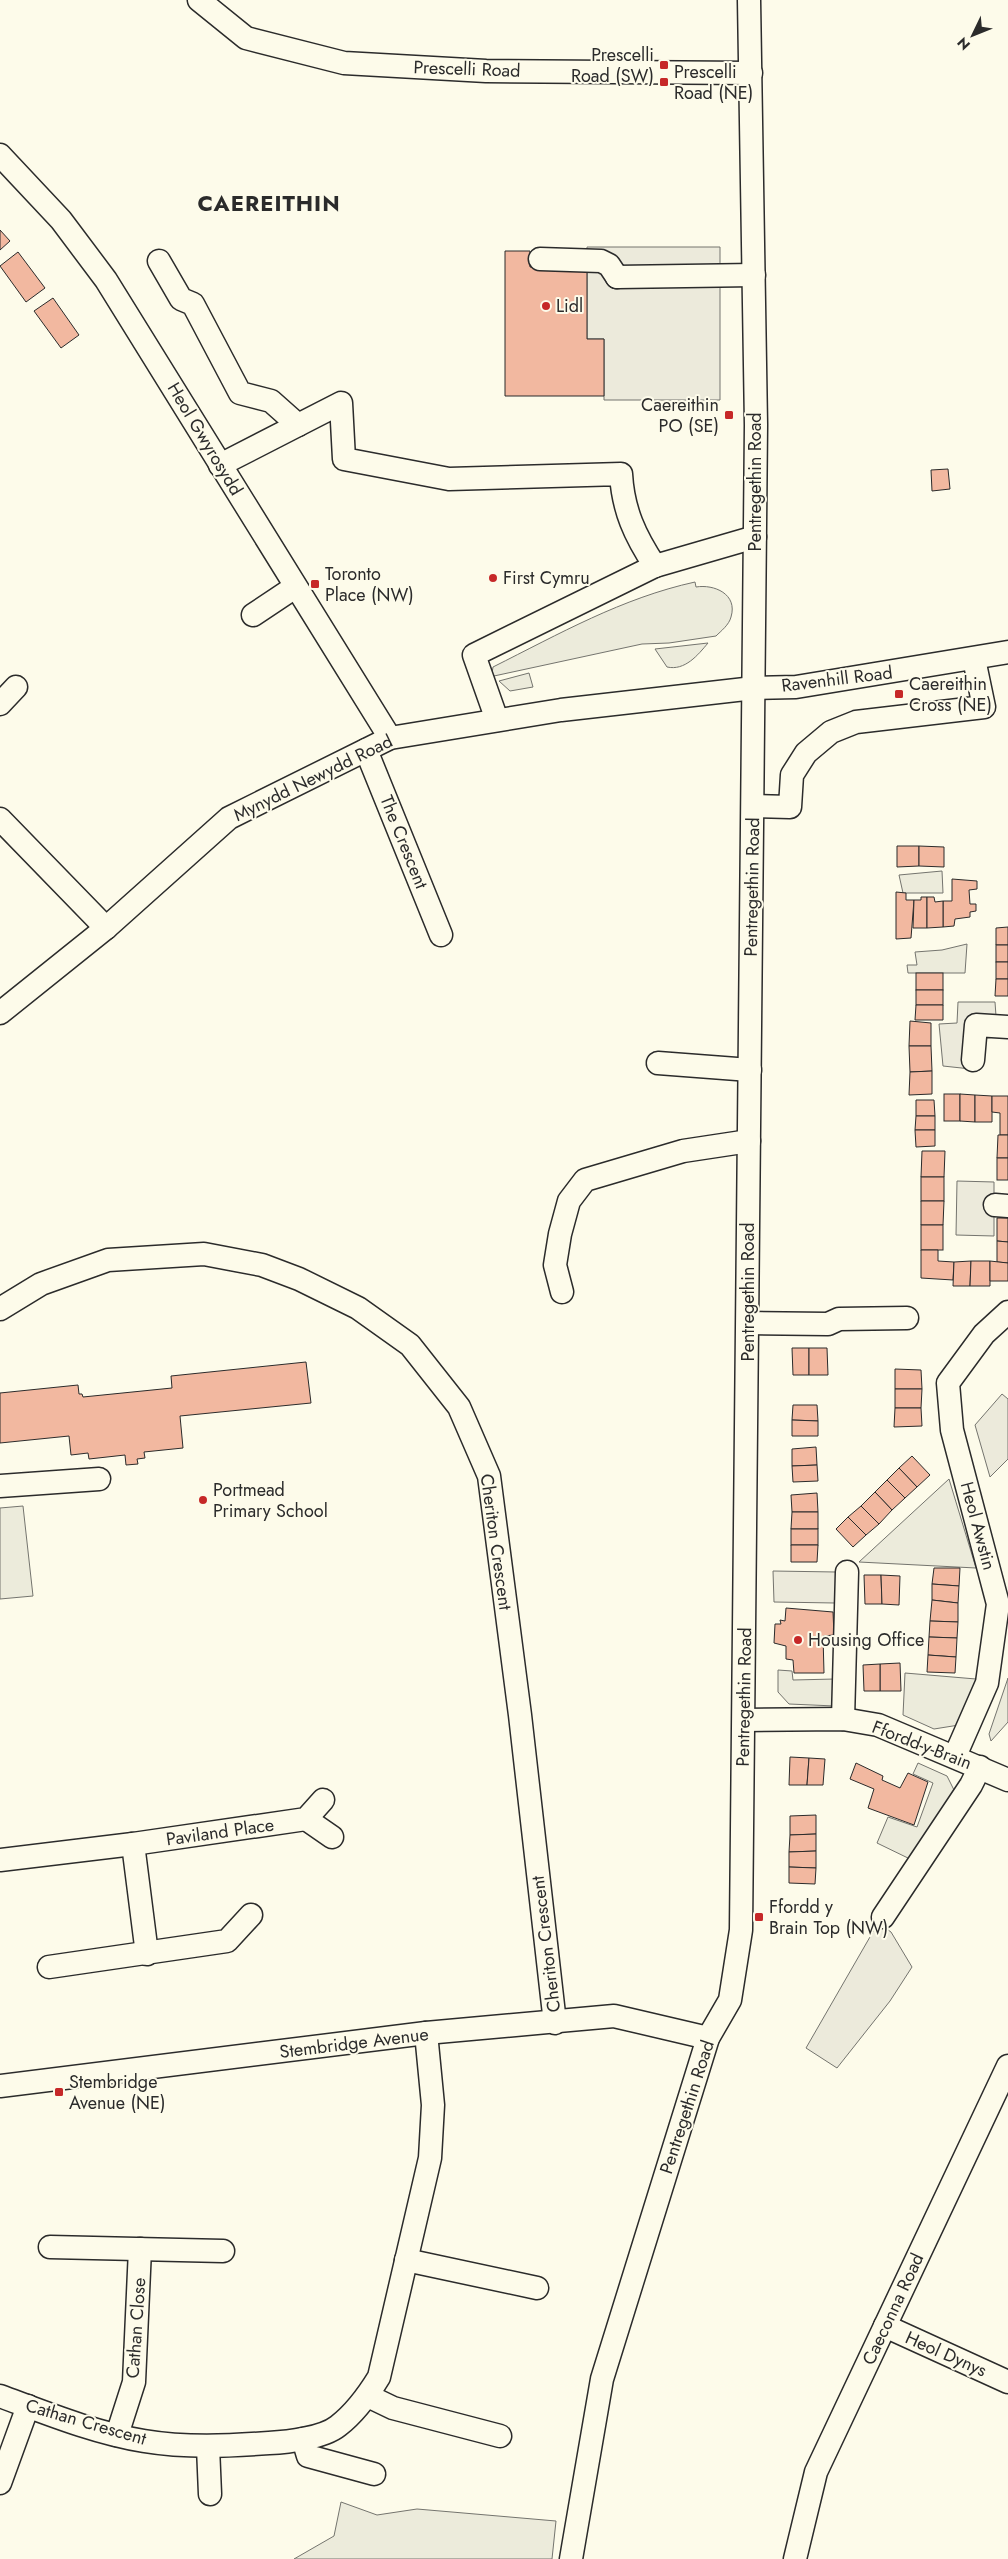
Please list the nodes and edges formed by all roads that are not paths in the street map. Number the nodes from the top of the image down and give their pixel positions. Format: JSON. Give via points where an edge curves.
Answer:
{"nodes":[{"id":1,"x":200,"y":0,"type":"edge"},
{"id":2,"x":749,"y":0,"type":"edge"},
{"id":3,"x":750,"y":73,"type":"junction"},
{"id":4,"x":0,"y":155,"type":"edge"},
{"id":5,"x":540,"y":259,"type":"dead end"},
{"id":6,"x":159,"y":260,"type":"dead end"},
{"id":7,"x":754,"y":274,"type":"junction"},
{"id":8,"x":298,"y":425,"type":"junction"},
{"id":9,"x":220,"y":465,"type":"junction"},
{"id":10,"x":755,"y":538,"type":"junction"},
{"id":11,"x":655,"y":566,"type":"junction"},
{"id":12,"x":295,"y":586,"type":"junction"},
{"id":13,"x":253,"y":615,"type":"dead end"},
{"id":14,"x":1008,"y":652,"type":"edge"},
{"id":15,"x":974,"y":659,"type":"junction"},
{"id":16,"x":16,"y":687,"type":"dead end"},
{"id":17,"x":754,"y":688,"type":"junction"},
{"id":18,"x":0,"y":704,"type":"edge"},
{"id":19,"x":497,"y":720,"type":"junction"},
{"id":20,"x":390,"y":738,"type":"junction"},
{"id":21,"x":366,"y":750,"type":"junction"},
{"id":22,"x":753,"y":806,"type":"junction"},
{"id":23,"x":0,"y":819,"type":"edge"},
{"id":24,"x":106,"y":928,"type":"junction"},
{"id":25,"x":441,"y":935,"type":"dead end"},
{"id":26,"x":0,"y":1013,"type":"edge"},
{"id":27,"x":1008,"y":1027,"type":"edge"},
{"id":28,"x":973,"y":1060,"type":"dead end"},
{"id":29,"x":658,"y":1063,"type":"dead end"},
{"id":30,"x":750,"y":1070,"type":"junction"},
{"id":31,"x":749,"y":1142,"type":"junction"},
{"id":32,"x":562,"y":1292,"type":"dead end"},
{"id":33,"x":0,"y":1309,"type":"edge"},
{"id":34,"x":1008,"y":1312,"type":"edge"},
{"id":35,"x":907,"y":1318,"type":"dead end"},
{"id":36,"x":748,"y":1323,"type":"junction"},
{"id":37,"x":99,"y":1479,"type":"dead end"},
{"id":38,"x":0,"y":1486,"type":"edge"},
{"id":39,"x":847,"y":1572,"type":"dead end"},
{"id":40,"x":1003,"y":1610,"type":"edge"},
{"id":41,"x":843,"y":1719,"type":"junction"},
{"id":42,"x":744,"y":1720,"type":"junction"},
{"id":43,"x":955,"y":1756,"type":"junction"},
{"id":44,"x":980,"y":1767,"type":"junction"},
{"id":45,"x":1008,"y":1780,"type":"edge"},
{"id":46,"x":323,"y":1800,"type":"dead end"},
{"id":47,"x":306,"y":1819,"type":"junction"},
{"id":48,"x":332,"y":1837,"type":"dead end"},
{"id":49,"x":134,"y":1844,"type":"junction"},
{"id":50,"x":0,"y":1860,"type":"edge"},
{"id":51,"x":251,"y":1915,"type":"dead end"},
{"id":52,"x":883,"y":1917,"type":"dead end"},
{"id":53,"x":147,"y":1954,"type":"junction"},
{"id":54,"x":49,"y":1966,"type":"dead end"},
{"id":55,"x":555,"y":2023,"type":"junction"},
{"id":56,"x":426,"y":2034,"type":"junction"},
{"id":57,"x":708,"y":2038,"type":"junction"},
{"id":58,"x":1008,"y":2066,"type":"edge"},
{"id":59,"x":0,"y":2086,"type":"edge"},
{"id":60,"x":50,"y":2247,"type":"dead end"},
{"id":61,"x":140,"y":2249,"type":"junction"},
{"id":62,"x":223,"y":2251,"type":"dead end"},
{"id":63,"x":406,"y":2260,"type":"junction"},
{"id":64,"x":537,"y":2288,"type":"dead end"},
{"id":65,"x":885,"y":2326,"type":"junction"},
{"id":66,"x":1008,"y":2382,"type":"edge"},
{"id":67,"x":0,"y":2396,"type":"edge"},
{"id":68,"x":368,"y":2396,"type":"junction"},
{"id":69,"x":28,"y":2406,"type":"junction"},
{"id":70,"x":117,"y":2435,"type":"junction"},
{"id":71,"x":500,"y":2436,"type":"dead end"},
{"id":72,"x":303,"y":2439,"type":"junction"},
{"id":73,"x":208,"y":2447,"type":"junction"},
{"id":74,"x":374,"y":2474,"type":"dead end"},
{"id":75,"x":0,"y":2483,"type":"edge"},
{"id":76,"x":210,"y":2494,"type":"dead end"},
{"id":77,"x":570,"y":2559,"type":"edge"},
{"id":78,"x":795,"y":2559,"type":"edge"}],
"edges":[{"from":1,"to":3,"type":"street","name":"Prescelli Road","via":[[246,38],[344,63],[486,71]]},
{"from":2,"to":3,"type":"street","name":"Pentregethin Road"},
{"from":3,"to":7,"type":"street","name":"Pentregethin Road"},
{"from":4,"to":9,"type":"street","name":"Heol Gwyrosydd","via":[[61,220],[106,280]]},
{"from":5,"to":7,"type":"street","via":[[601,261],[609,265],[616,286]]},
{"from":6,"to":8,"type":"street","via":[[181,299],[192,304],[240,392],[271,401]]},
{"from":7,"to":10,"type":"street","name":"Pentregethin Road"},
{"from":8,"to":9,"type":"street"},
{"from":8,"to":11,"type":"street","via":[[341,403],[344,458],[449,479],[621,474],[623,500],[642,546]]},
{"from":9,"to":12,"type":"street","name":"Heol Gwyrosydd"},
{"from":10,"to":11,"type":"street"},
{"from":10,"to":17,"type":"street","name":"Pentregethin Road"},
{"from":11,"to":19,"type":"street","via":[[474,655]]},
{"from":12,"to":13,"type":"street"},
{"from":12,"to":20,"type":"street","name":"Heol Gwyrosydd"},
{"from":14,"to":15,"type":"street","name":"Ravenhill Road"},
{"from":15,"to":17,"type":"street","name":"Ravenhill Road","via":[[796,687]]},
{"from":15,"to":22,"type":"street","via":[[984,707],[856,722],[831,732],[806,753],[792,775],[790,807]]},
{"from":16,"to":18,"type":"street"},
{"from":17,"to":19,"type":"street","name":"Mynydd Newydd Road"},
{"from":17,"to":22,"type":"street","name":"Pentregethin Road"},
{"from":19,"to":20,"type":"street","name":"Mynydd Newydd Road"},
{"from":20,"to":21,"type":"street","name":"Mynydd Newydd Road"},
{"from":21,"to":24,"type":"street","name":"Mynydd Newydd Road","via":[[229,818]]},
{"from":21,"to":25,"type":"street","name":"The Crescent"},
{"from":22,"to":30,"type":"street","name":"Pentregethin Road"},
{"from":23,"to":24,"type":"street"},
{"from":24,"to":26,"type":"street","name":"Mynydd Newydd Road"},
{"from":27,"to":28,"type":"street","via":[[976,1025]]},
{"from":29,"to":30,"type":"street"},
{"from":30,"to":31,"type":"street","name":"Pentregethin Road"},
{"from":31,"to":32,"type":"street","via":[[683,1151],[585,1180],[569,1201],[560,1234],[555,1265]]},
{"from":31,"to":36,"type":"street","name":"Pentregethin Road"},
{"from":33,"to":55,"type":"street","name":"Cheriton Crescent","via":[[41,1284],[108,1260],[204,1254],[262,1265],[358,1308],[410,1345],[459,1407],[489,1476]]},
{"from":34,"to":40,"type":"street","name":"Heol Awstin","via":[[984,1334],[948,1383],[952,1430]]},
{"from":35,"to":36,"type":"street","via":[[839,1319],[828,1324]]},
{"from":36,"to":42,"type":"street","name":"Pentregethin Road"},
{"from":37,"to":38,"type":"street"},
{"from":39,"to":41,"type":"street"},
{"from":40,"to":43,"type":"street","name":"Heol Awstin","via":[[987,1683]]},
{"from":41,"to":42,"type":"street","name":"Ffordd-y-Brain"},
{"from":41,"to":43,"type":"street","name":"Ffordd-y-Brain","via":[[878,1726]]},
{"from":42,"to":57,"type":"street","name":"Pentregethin Road","via":[[741,1930],[730,2000]]},
{"from":43,"to":44,"type":"street","name":"Ffordd-y-Brain"},
{"from":44,"to":45,"type":"street","name":"Ffordd-y-Brain"},
{"from":44,"to":52,"type":"street"},
{"from":46,"to":47,"type":"street"},
{"from":47,"to":48,"type":"street"},
{"from":47,"to":49,"type":"street","name":"Paviland Place"},
{"from":49,"to":50,"type":"street","name":"Paviland Place"},
{"from":49,"to":53,"type":"street"},
{"from":51,"to":53,"type":"street","via":[[227,1941]]},
{"from":53,"to":54,"type":"street"},
{"from":55,"to":56,"type":"street","name":"Stembridge Avenue"},
{"from":55,"to":57,"type":"street","name":"Stembridge Avenue","via":[[614,2016]]},
{"from":56,"to":59,"type":"street","name":"Stembridge Avenue"},
{"from":56,"to":63,"type":"street","name":"Cathan Crescent","via":[[433,2105],[430,2158]]},
{"from":57,"to":77,"type":"street","name":"Pentregethin Road","via":[[602,2379]]},
{"from":58,"to":65,"type":"street","name":"Caeconna Road"},
{"from":60,"to":61,"type":"street"},
{"from":61,"to":62,"type":"street"},
{"from":61,"to":70,"type":"street","name":"Cathan Close","via":[[134,2382]]},
{"from":63,"to":64,"type":"street"},
{"from":63,"to":68,"type":"street","name":"Cathan Crescent","via":[[379,2377]]},
{"from":65,"to":66,"type":"street","name":"Heol Dynys"},
{"from":65,"to":78,"type":"street","name":"Caeconna Road","via":[[816,2472]]},
{"from":67,"to":69,"type":"street","name":"Cathan Crescent"},
{"from":68,"to":71,"type":"street","via":[[393,2408]]},
{"from":68,"to":72,"type":"street","name":"Cathan Crescent","via":[[337,2427]]},
{"from":69,"to":70,"type":"street","name":"Cathan Crescent"},
{"from":69,"to":75,"type":"street"},
{"from":70,"to":73,"type":"street","name":"Cathan Crescent"},
{"from":72,"to":73,"type":"street","name":"Cathan Crescent"},
{"from":72,"to":74,"type":"street","via":[[308,2456]]},
{"from":73,"to":76,"type":"street"}]}
